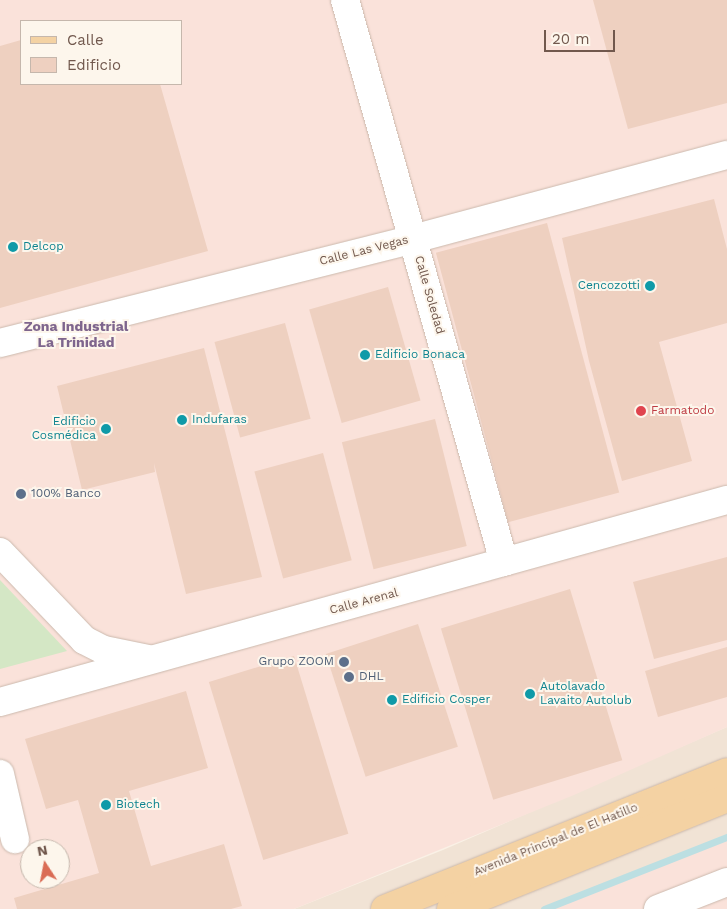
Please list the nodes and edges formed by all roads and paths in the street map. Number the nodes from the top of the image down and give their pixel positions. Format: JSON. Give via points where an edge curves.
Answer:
{"nodes":[{"id":1,"x":345,"y":0,"type":"edge"},
{"id":2,"x":727,"y":155,"type":"edge"},
{"id":3,"x":413,"y":239,"type":"junction"},
{"id":4,"x":0,"y":343,"type":"edge"},
{"id":5,"x":727,"y":500,"type":"edge"},
{"id":6,"x":0,"y":552,"type":"edge"},
{"id":7,"x":504,"y":562,"type":"junction"},
{"id":8,"x":155,"y":660,"type":"junction"},
{"id":9,"x":0,"y":702,"type":"edge"},
{"id":10,"x":727,"y":772,"type":"edge"},
{"id":11,"x":0,"y":774,"type":"edge"},
{"id":12,"x":727,"y":798,"type":"edge"},
{"id":13,"x":15,"y":839,"type":"dead end"},
{"id":14,"x":727,"y":882,"type":"edge"},
{"id":15,"x":385,"y":909,"type":"edge"},
{"id":16,"x":451,"y":909,"type":"edge"},
{"id":17,"x":658,"y":909,"type":"edge"}],
"edges":[{"from":1,"to":3,"type":"street","name":"Calle Soledad"},
{"from":2,"to":3,"type":"street","name":"Calle Las Vegas"},
{"from":3,"to":4,"type":"street","name":"Calle Las Vegas"},
{"from":3,"to":7,"type":"street","name":"Calle Soledad"},
{"from":5,"to":7,"type":"street","name":"Calle Arenal"},
{"from":6,"to":8,"type":"street","via":[[84,640],[125,656]]},
{"from":7,"to":8,"type":"street","name":"Calle Arenal"},
{"from":8,"to":9,"type":"street","name":"Calle Arenal"},
{"from":10,"to":15,"type":"main road","name":"Avenida Principal de El Hatillo"},
{"from":11,"to":13,"type":"street"},
{"from":12,"to":16,"type":"main road","name":"Avenida Principal de El Hatillo"},
{"from":14,"to":17,"type":"street"}]}
